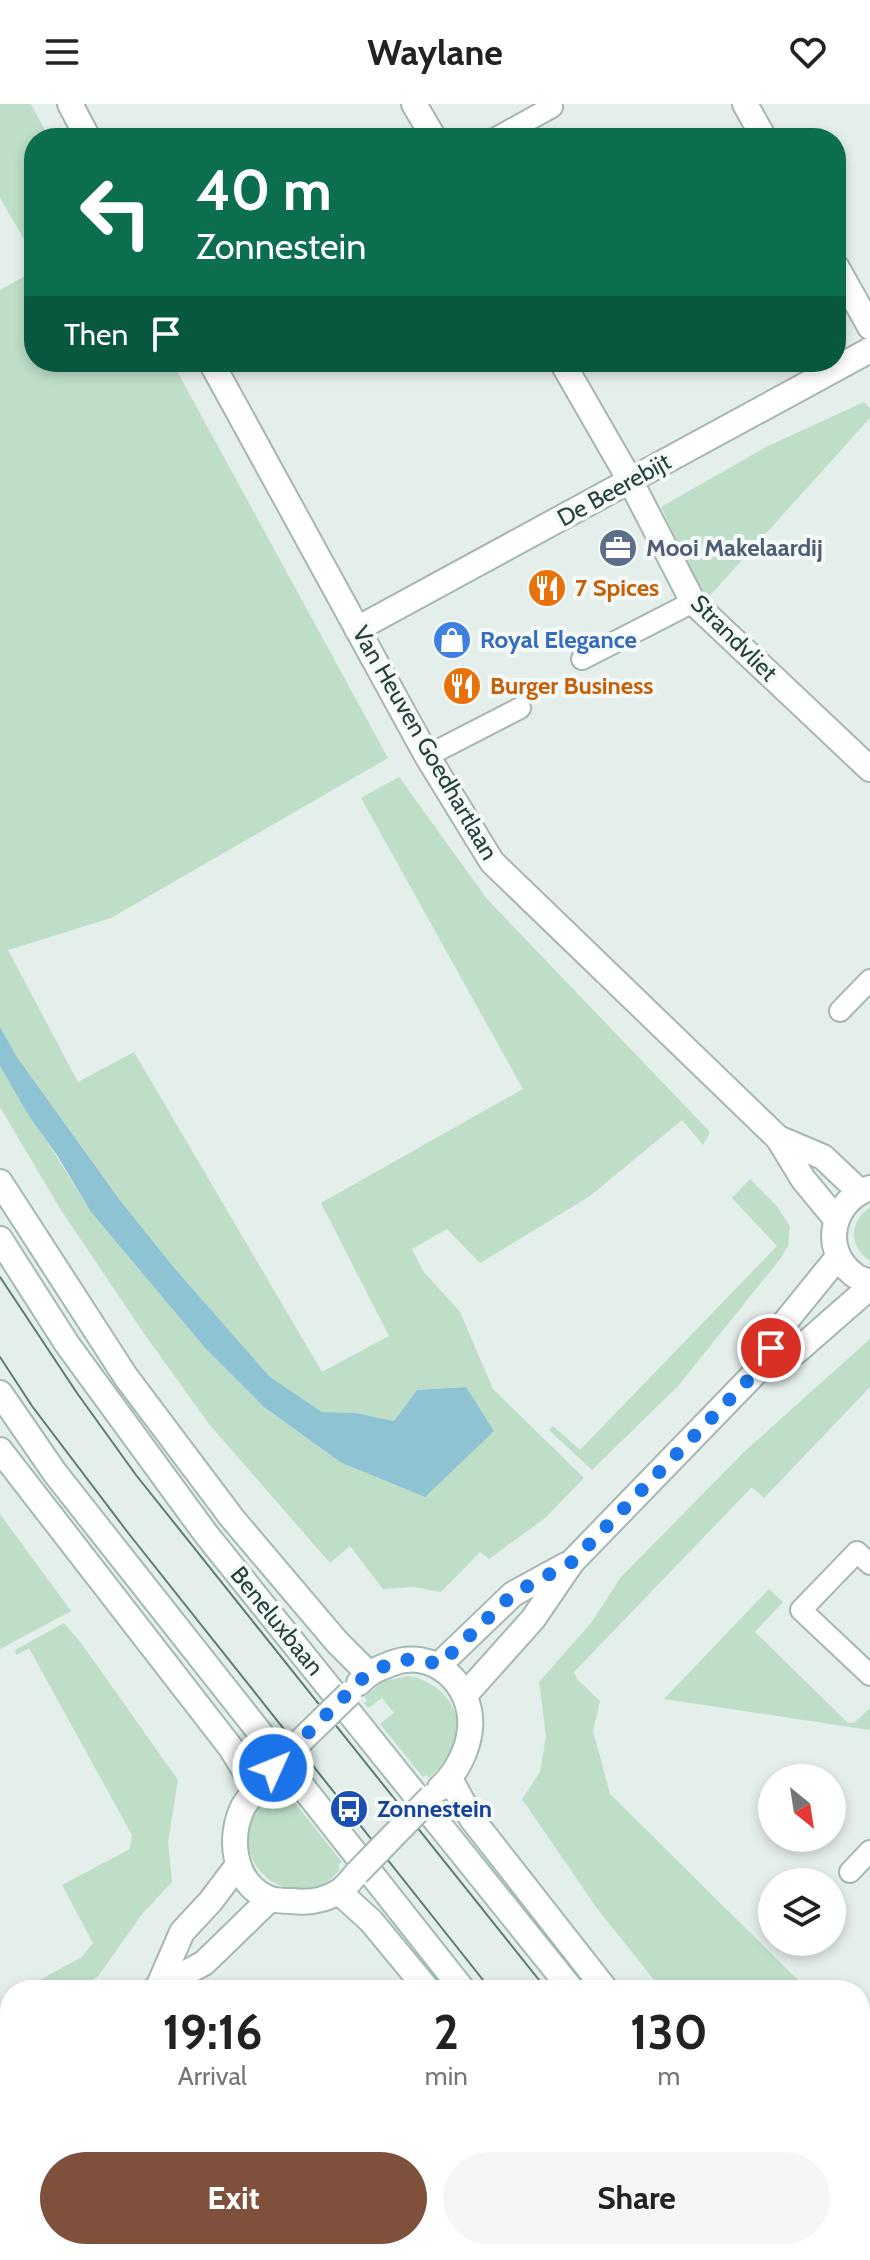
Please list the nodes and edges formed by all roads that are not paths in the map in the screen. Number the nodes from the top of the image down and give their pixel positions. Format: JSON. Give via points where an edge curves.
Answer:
{"nodes":[{"id":1,"x":70,"y":104,"type":"edge"},
{"id":2,"x":414,"y":104,"type":"edge"},
{"id":3,"x":745,"y":104,"type":"edge"},
{"id":4,"x":552,"y":107,"type":"dead end"},
{"id":5,"x":83,"y":128,"type":"edge"},
{"id":6,"x":428,"y":128,"type":"edge"},
{"id":7,"x":514,"y":128,"type":"edge"},
{"id":8,"x":758,"y":128,"type":"edge"},
{"id":9,"x":846,"y":284,"type":"edge"},
{"id":10,"x":870,"y":327,"type":"edge"},
{"id":11,"x":870,"y":350,"type":"edge"},
{"id":12,"x":846,"y":363,"type":"edge"},
{"id":13,"x":216,"y":372,"type":"edge"},
{"id":14,"x":568,"y":372,"type":"edge"},
{"id":15,"x":830,"y":372,"type":"edge"},
{"id":16,"x":631,"y":482,"type":"junction"},
{"id":17,"x":693,"y":602,"type":"junction"},
{"id":18,"x":357,"y":629,"type":"junction"},
{"id":19,"x":582,"y":659,"type":"dead end"},
{"id":20,"x":520,"y":708,"type":"dead end"},
{"id":21,"x":427,"y":756,"type":"junction"},
{"id":22,"x":870,"y":769,"type":"edge"},
{"id":23,"x":870,"y":980,"type":"edge"},
{"id":24,"x":840,"y":1011,"type":"dead end"},
{"id":25,"x":778,"y":1138,"type":"junction"},
{"id":26,"x":0,"y":1182,"type":"edge"},
{"id":27,"x":864,"y":1190,"type":"edge"},
{"id":28,"x":836,"y":1219,"type":"junction"},
{"id":29,"x":0,"y":1239,"type":"edge"},
{"id":30,"x":838,"y":1257,"type":"junction"},
{"id":31,"x":870,"y":1285,"type":"edge"},
{"id":32,"x":759,"y":1369,"type":"junction"},
{"id":33,"x":0,"y":1393,"type":"edge"},
{"id":34,"x":0,"y":1450,"type":"edge"},
{"id":35,"x":572,"y":1562,"type":"junction"},
{"id":36,"x":870,"y":1564,"type":"edge"},
{"id":37,"x":439,"y":1665,"type":"junction"},
{"id":38,"x":368,"y":1673,"type":"junction"},
{"id":39,"x":870,"y":1675,"type":"edge"},
{"id":40,"x":465,"y":1695,"type":"junction"},
{"id":41,"x":450,"y":1779,"type":"junction"},
{"id":42,"x":256,"y":1789,"type":"junction"},
{"id":43,"x":870,"y":1851,"type":"edge"},
{"id":44,"x":238,"y":1865,"type":"junction"},
{"id":45,"x":850,"y":1872,"type":"dead end"},
{"id":46,"x":339,"y":1892,"type":"junction"},
{"id":47,"x":270,"y":1899,"type":"junction"},
{"id":48,"x":161,"y":1980,"type":"edge"},
{"id":49,"x":172,"y":1980,"type":"edge"},
{"id":50,"x":420,"y":1980,"type":"edge"},
{"id":51,"x":455,"y":1980,"type":"edge"},
{"id":52,"x":564,"y":1980,"type":"edge"},
{"id":53,"x":598,"y":1980,"type":"edge"}],
"edges":[{"from":1,"to":5,"type":"street"},
{"from":2,"to":6,"type":"street"},
{"from":3,"to":8,"type":"street"},
{"from":4,"to":7,"type":"lane"},
{"from":9,"to":10,"type":"street"},
{"from":11,"to":12,"type":"street","name":"De Beerebijt"},
{"from":13,"to":18,"type":"street","name":"Van Heuven Goedhartlaan"},
{"from":14,"to":16,"type":"street","name":"Strandvliet"},
{"from":15,"to":16,"type":"street","name":"De Beerebijt"},
{"from":16,"to":17,"type":"street","name":"Strandvliet"},
{"from":16,"to":18,"type":"street","name":"De Beerebijt"},
{"from":17,"to":19,"type":"lane"},
{"from":17,"to":22,"type":"street","name":"Strandvliet"},
{"from":18,"to":21,"type":"street","name":"Van Heuven Goedhartlaan"},
{"from":20,"to":21,"type":"lane"},
{"from":21,"to":25,"type":"street","name":"Van Heuven Goedhartlaan","via":[[492,862]]},
{"from":23,"to":24,"type":"lane"},
{"from":25,"to":27,"type":"street","name":"Van Heuven Goedhartlaan","via":[[823,1157]]},
{"from":25,"to":28,"type":"street","name":"Van Heuven Goedhartlaan"},
{"from":26,"to":38,"type":"street","via":[[126,1377],[232,1518]]},
{"from":27,"to":28,"type":"street","via":[[844,1204]]},
{"from":28,"to":30,"type":"street"},
{"from":29,"to":52,"type":"street","name":"Beneluxbaan","via":[[67,1344],[206,1534]]},
{"from":30,"to":31,"type":"street"},
{"from":30,"to":32,"type":"street","via":[[782,1326]]},
{"from":31,"to":32,"type":"street","via":[[797,1351]]},
{"from":32,"to":35,"type":"street"},
{"from":33,"to":51,"type":"street","via":[[55,1473]]},
{"from":34,"to":42,"type":"street","via":[[231,1748]]},
{"from":35,"to":37,"type":"street","via":[[513,1594]]},
{"from":35,"to":40,"type":"street","via":[[533,1619]]},
{"from":36,"to":39,"type":"lane","via":[[857,1552],[801,1610]]},
{"from":37,"to":38,"type":"street","via":[[399,1660]]},
{"from":37,"to":40,"type":"street"},
{"from":38,"to":42,"type":"street","bridge":true},
{"from":40,"to":41,"type":"street","via":[[470,1730]]},
{"from":41,"to":46,"type":"street","bridge":true},
{"from":41,"to":53,"type":"street","via":[[472,1819]]},
{"from":42,"to":44,"type":"street","via":[[236,1827]]},
{"from":43,"to":45,"type":"lane"},
{"from":44,"to":47,"type":"street","via":[[246,1880]]},
{"from":44,"to":48,"type":"street","via":[[182,1932]]},
{"from":46,"to":47,"type":"street","via":[[321,1900]]},
{"from":46,"to":50,"type":"street"},
{"from":47,"to":49,"type":"street","via":[[204,1963]]}]}
